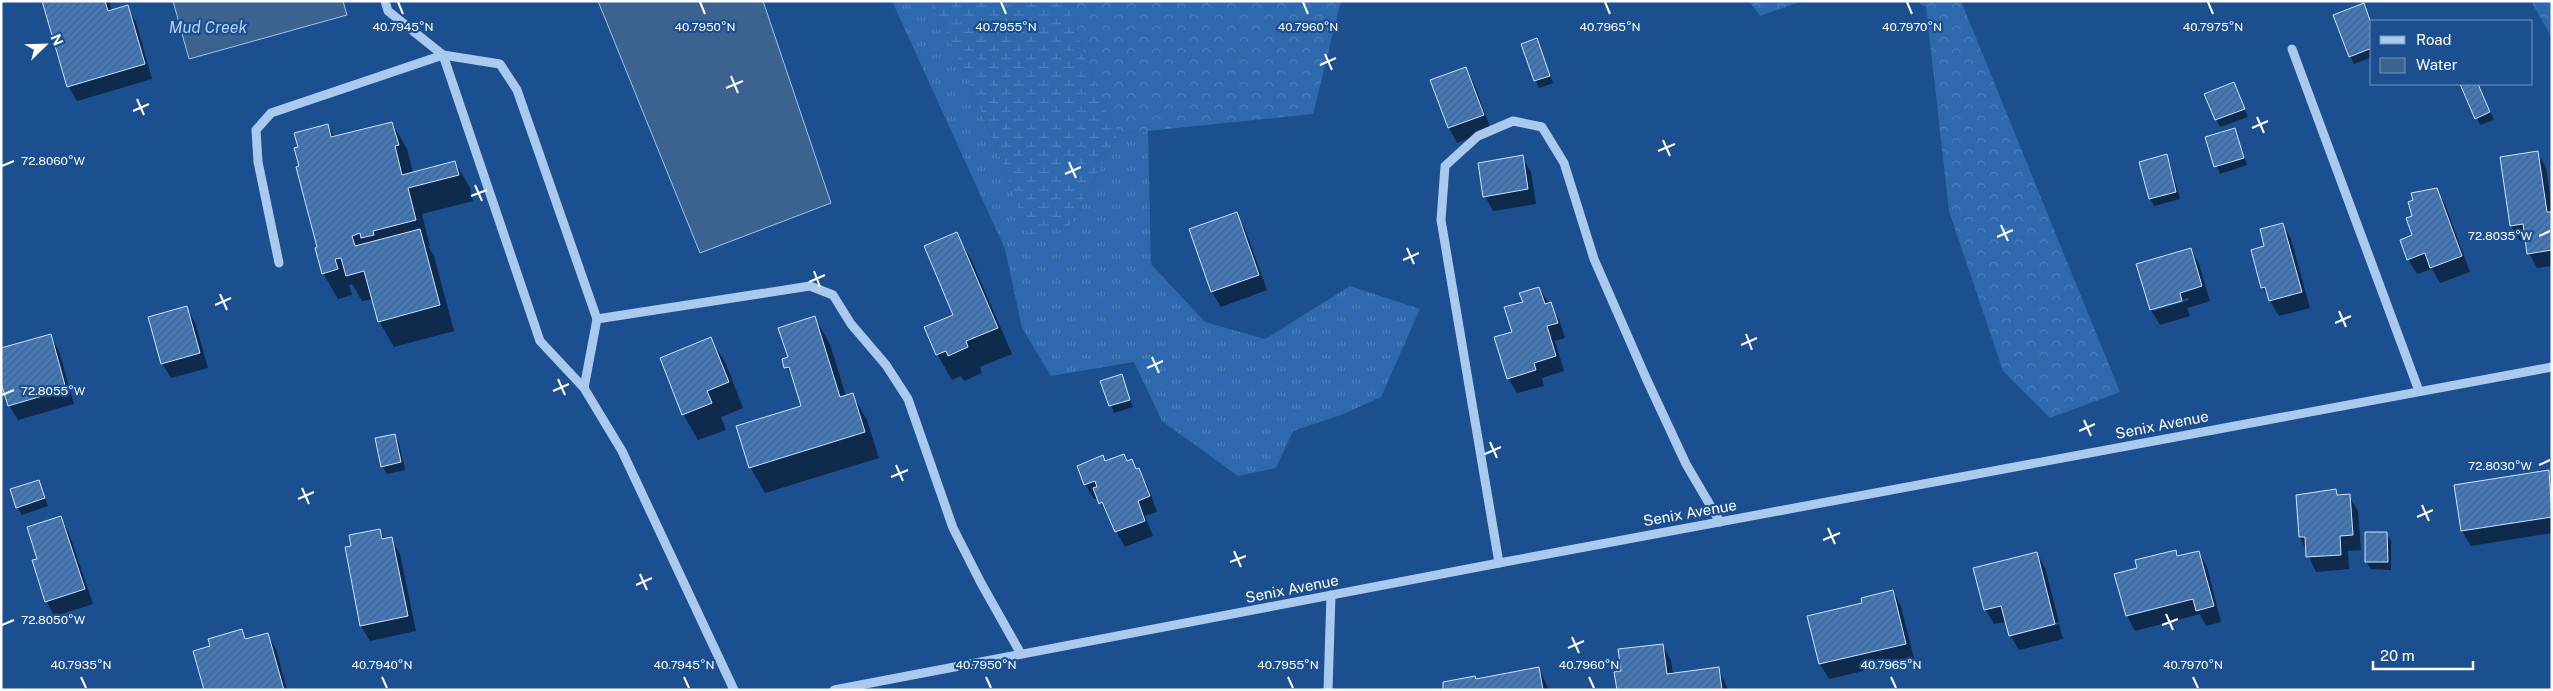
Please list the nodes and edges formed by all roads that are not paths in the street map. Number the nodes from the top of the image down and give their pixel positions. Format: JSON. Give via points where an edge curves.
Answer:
{"nodes":[{"id":1,"x":385,"y":1,"type":"edge"},
{"id":2,"x":2292,"y":49,"type":"dead end"},
{"id":3,"x":443,"y":55,"type":"junction"},
{"id":4,"x":279,"y":263,"type":"dead end"},
{"id":5,"x":597,"y":319,"type":"junction"},
{"id":6,"x":2552,"y":367,"type":"edge"},
{"id":7,"x":584,"y":388,"type":"junction"},
{"id":8,"x":2419,"y":391,"type":"junction"},
{"id":9,"x":1720,"y":522,"type":"junction"},
{"id":10,"x":1499,"y":562,"type":"junction"},
{"id":11,"x":1331,"y":596,"type":"junction"},
{"id":12,"x":1021,"y":654,"type":"junction"},
{"id":13,"x":734,"y":690,"type":"edge"},
{"id":14,"x":834,"y":690,"type":"edge"},
{"id":15,"x":1328,"y":690,"type":"edge"}],
"edges":[{"from":1,"to":3,"type":"street","via":[[388,11]]},
{"from":2,"to":8,"type":"street"},
{"from":3,"to":4,"type":"street","via":[[271,113],[256,130],[258,162]]},
{"from":3,"to":5,"type":"street","via":[[500,64],[517,90]]},
{"from":3,"to":7,"type":"street","via":[[540,341]]},
{"from":5,"to":7,"type":"street"},
{"from":5,"to":12,"type":"street","via":[[810,286],[833,295],[908,399],[953,528]]},
{"from":6,"to":8,"type":"street","name":"Senix Avenue"},
{"from":7,"to":13,"type":"street","via":[[622,451]]},
{"from":8,"to":9,"type":"street","name":"Senix Avenue"},
{"from":9,"to":10,"type":"street","name":"Senix Avenue"},
{"from":9,"to":10,"type":"street","via":[[1686,464],[1594,258],[1564,163],[1542,127],[1513,121],[1478,136],[1445,166],[1441,220]]},
{"from":10,"to":11,"type":"street","name":"Senix Avenue"},
{"from":11,"to":12,"type":"street","name":"Senix Avenue"},
{"from":11,"to":15,"type":"street"},
{"from":12,"to":14,"type":"street","name":"Senix Avenue"}]}
